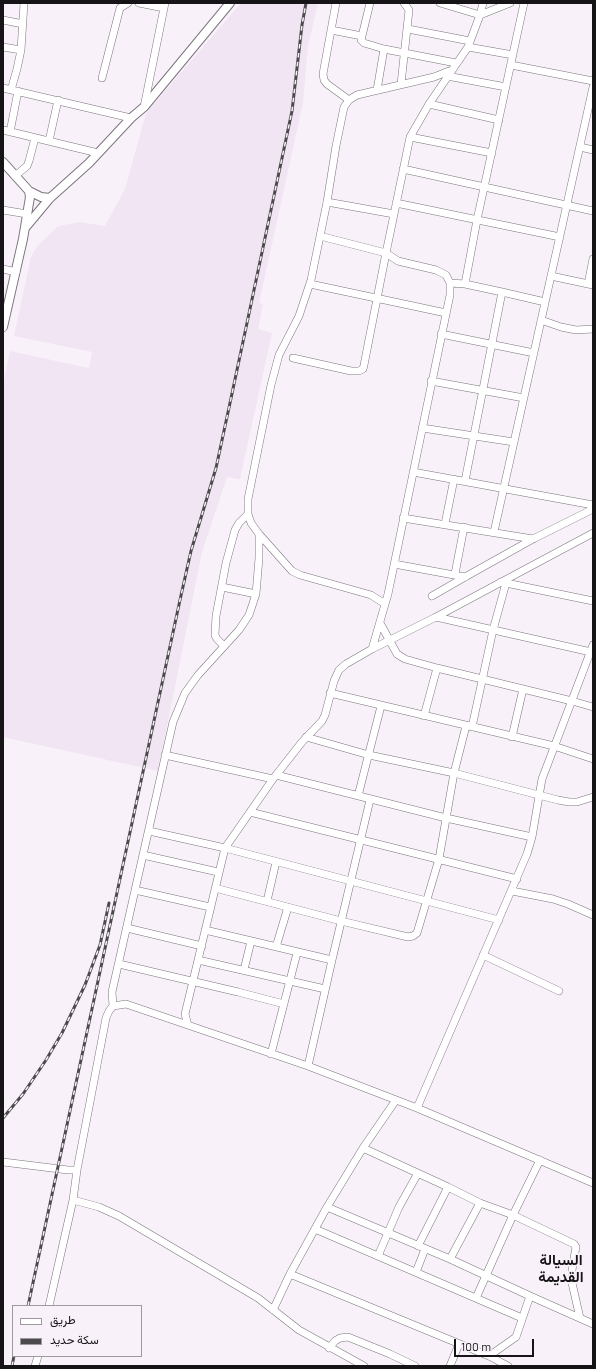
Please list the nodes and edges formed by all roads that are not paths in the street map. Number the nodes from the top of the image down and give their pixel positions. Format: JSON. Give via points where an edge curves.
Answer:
{"nodes":[{"id":1,"x":24,"y":3,"type":"edge"},
{"id":2,"x":128,"y":3,"type":"edge"},
{"id":3,"x":139,"y":3,"type":"edge"},
{"id":4,"x":230,"y":3,"type":"edge"},
{"id":5,"x":336,"y":3,"type":"edge"},
{"id":6,"x":370,"y":3,"type":"edge"},
{"id":7,"x":404,"y":3,"type":"edge"},
{"id":8,"x":440,"y":3,"type":"edge"},
{"id":9,"x":483,"y":3,"type":"edge"},
{"id":10,"x":510,"y":3,"type":"edge"},
{"id":11,"x":524,"y":3,"type":"edge"},
{"id":12,"x":121,"y":6,"type":"edge"},
{"id":13,"x":165,"y":6,"type":"edge"},
{"id":14,"x":480,"y":15,"type":"junction"},
{"id":15,"x":3,"y":20,"type":"edge"},
{"id":16,"x":23,"y":24,"type":"junction"},
{"id":17,"x":408,"y":29,"type":"junction"},
{"id":18,"x":331,"y":30,"type":"junction"},
{"id":19,"x":362,"y":36,"type":"junction"},
{"id":20,"x":469,"y":44,"type":"junction"},
{"id":21,"x":3,"y":47,"type":"edge"},
{"id":22,"x":384,"y":48,"type":"junction"},
{"id":23,"x":21,"y":50,"type":"junction"},
{"id":24,"x":405,"y":52,"type":"junction"},
{"id":25,"x":513,"y":55,"type":"junction"},
{"id":26,"x":456,"y":63,"type":"junction"},
{"id":27,"x":511,"y":65,"type":"junction"},
{"id":28,"x":449,"y":73,"type":"junction"},
{"id":29,"x":102,"y":78,"type":"dead end"},
{"id":30,"x":593,"y":81,"type":"edge"},
{"id":31,"x":401,"y":84,"type":"junction"},
{"id":32,"x":506,"y":87,"type":"junction"},
{"id":33,"x":593,"y":87,"type":"edge"},
{"id":34,"x":3,"y":88,"type":"edge"},
{"id":35,"x":377,"y":90,"type":"junction"},
{"id":36,"x":14,"y":91,"type":"junction"},
{"id":37,"x":58,"y":100,"type":"junction"},
{"id":38,"x":348,"y":100,"type":"junction"},
{"id":39,"x":592,"y":101,"type":"edge"},
{"id":40,"x":429,"y":104,"type":"junction"},
{"id":41,"x":144,"y":107,"type":"junction"},
{"id":42,"x":132,"y":118,"type":"junction"},
{"id":43,"x":499,"y":120,"type":"junction"},
{"id":44,"x":6,"y":131,"type":"edge"},
{"id":45,"x":410,"y":137,"type":"junction"},
{"id":46,"x":35,"y":138,"type":"junction"},
{"id":47,"x":49,"y":141,"type":"junction"},
{"id":48,"x":580,"y":146,"type":"junction"},
{"id":49,"x":593,"y":150,"type":"edge"},
{"id":50,"x":98,"y":153,"type":"junction"},
{"id":51,"x":492,"y":153,"type":"junction"},
{"id":52,"x":3,"y":162,"type":"edge"},
{"id":53,"x":402,"y":169,"type":"junction"},
{"id":54,"x":10,"y":172,"type":"edge"},
{"id":55,"x":484,"y":187,"type":"junction"},
{"id":56,"x":29,"y":191,"type":"junction"},
{"id":57,"x":50,"y":198,"type":"junction"},
{"id":58,"x":328,"y":202,"type":"junction"},
{"id":59,"x":396,"y":203,"type":"junction"},
{"id":60,"x":567,"y":206,"type":"junction"},
{"id":61,"x":3,"y":210,"type":"edge"},
{"id":62,"x":593,"y":211,"type":"edge"},
{"id":63,"x":27,"y":214,"type":"junction"},
{"id":64,"x":394,"y":214,"type":"junction"},
{"id":65,"x":477,"y":220,"type":"junction"},
{"id":66,"x":25,"y":228,"type":"junction"},
{"id":67,"x":320,"y":236,"type":"junction"},
{"id":68,"x":560,"y":237,"type":"junction"},
{"id":69,"x":386,"y":253,"type":"junction"},
{"id":70,"x":593,"y":259,"type":"edge"},
{"id":71,"x":3,"y":269,"type":"edge"},
{"id":72,"x":16,"y":272,"type":"junction"},
{"id":73,"x":551,"y":276,"type":"junction"},
{"id":74,"x":450,"y":283,"type":"junction"},
{"id":75,"x":310,"y":284,"type":"junction"},
{"id":76,"x":465,"y":284,"type":"junction"},
{"id":77,"x":591,"y":285,"type":"edge"},
{"id":78,"x":502,"y":292,"type":"junction"},
{"id":79,"x":378,"y":297,"type":"junction"},
{"id":80,"x":545,"y":302,"type":"junction"},
{"id":81,"x":446,"y":313,"type":"junction"},
{"id":82,"x":541,"y":320,"type":"junction"},
{"id":83,"x":3,"y":327,"type":"edge"},
{"id":84,"x":593,"y":329,"type":"edge"},
{"id":85,"x":441,"y":334,"type":"junction"},
{"id":86,"x":492,"y":344,"type":"junction"},
{"id":87,"x":534,"y":353,"type":"junction"},
{"id":88,"x":293,"y":358,"type":"dead end"},
{"id":89,"x":431,"y":380,"type":"junction"},
{"id":90,"x":483,"y":390,"type":"junction"},
{"id":91,"x":524,"y":398,"type":"junction"},
{"id":92,"x":422,"y":428,"type":"junction"},
{"id":93,"x":474,"y":436,"type":"junction"},
{"id":94,"x":514,"y":442,"type":"junction"},
{"id":95,"x":413,"y":472,"type":"junction"},
{"id":96,"x":454,"y":479,"type":"junction"},
{"id":97,"x":465,"y":481,"type":"junction"},
{"id":98,"x":504,"y":488,"type":"junction"},
{"id":99,"x":593,"y":505,"type":"edge"},
{"id":100,"x":593,"y":509,"type":"edge"},
{"id":101,"x":248,"y":514,"type":"junction"},
{"id":102,"x":403,"y":518,"type":"junction"},
{"id":103,"x":445,"y":524,"type":"junction"},
{"id":104,"x":464,"y":527,"type":"junction"},
{"id":105,"x":494,"y":532,"type":"junction"},
{"id":106,"x":593,"y":533,"type":"edge"},
{"id":107,"x":258,"y":534,"type":"junction"},
{"id":108,"x":533,"y":539,"type":"junction"},
{"id":109,"x":394,"y":564,"type":"junction"},
{"id":110,"x":455,"y":574,"type":"junction"},
{"id":111,"x":465,"y":577,"type":"junction"},
{"id":112,"x":503,"y":582,"type":"junction"},
{"id":113,"x":222,"y":587,"type":"junction"},
{"id":114,"x":256,"y":594,"type":"junction"},
{"id":115,"x":388,"y":594,"type":"junction"},
{"id":116,"x":371,"y":596,"type":"junction"},
{"id":117,"x":432,"y":596,"type":"dead end"},
{"id":118,"x":593,"y":601,"type":"edge"},
{"id":119,"x":385,"y":604,"type":"junction"},
{"id":120,"x":436,"y":617,"type":"junction"},
{"id":121,"x":380,"y":623,"type":"junction"},
{"id":122,"x":493,"y":630,"type":"junction"},
{"id":123,"x":390,"y":640,"type":"junction"},
{"id":124,"x":224,"y":646,"type":"junction"},
{"id":125,"x":592,"y":648,"type":"edge"},
{"id":126,"x":372,"y":649,"type":"junction"},
{"id":127,"x":437,"y":668,"type":"junction"},
{"id":128,"x":482,"y":679,"type":"junction"},
{"id":129,"x":523,"y":689,"type":"junction"},
{"id":130,"x":330,"y":692,"type":"junction"},
{"id":131,"x":572,"y":701,"type":"junction"},
{"id":132,"x":381,"y":706,"type":"junction"},
{"id":133,"x":593,"y":708,"type":"edge"},
{"id":134,"x":424,"y":716,"type":"junction"},
{"id":135,"x":469,"y":726,"type":"junction"},
{"id":136,"x":512,"y":736,"type":"junction"},
{"id":137,"x":306,"y":737,"type":"junction"},
{"id":138,"x":554,"y":746,"type":"junction"},
{"id":139,"x":165,"y":755,"type":"junction"},
{"id":140,"x":369,"y":755,"type":"junction"},
{"id":141,"x":593,"y":759,"type":"edge"},
{"id":142,"x":454,"y":773,"type":"junction"},
{"id":143,"x":275,"y":777,"type":"junction"},
{"id":144,"x":539,"y":794,"type":"junction"},
{"id":145,"x":358,"y":796,"type":"junction"},
{"id":146,"x":593,"y":797,"type":"edge"},
{"id":147,"x":370,"y":800,"type":"junction"},
{"id":148,"x":250,"y":812,"type":"junction"},
{"id":149,"x":446,"y":818,"type":"junction"},
{"id":150,"x":149,"y":831,"type":"junction"},
{"id":151,"x":532,"y":838,"type":"junction"},
{"id":152,"x":360,"y":839,"type":"junction"},
{"id":153,"x":224,"y":848,"type":"junction"},
{"id":154,"x":143,"y":855,"type":"junction"},
{"id":155,"x":439,"y":859,"type":"junction"},
{"id":156,"x":276,"y":862,"type":"junction"},
{"id":157,"x":218,"y":872,"type":"junction"},
{"id":158,"x":517,"y":879,"type":"junction"},
{"id":159,"x":350,"y":881,"type":"junction"},
{"id":160,"x":215,"y":888,"type":"junction"},
{"id":161,"x":135,"y":890,"type":"junction"},
{"id":162,"x":512,"y":891,"type":"junction"},
{"id":163,"x":267,"y":901,"type":"junction"},
{"id":164,"x":427,"y":901,"type":"junction"},
{"id":165,"x":210,"y":907,"type":"junction"},
{"id":166,"x":288,"y":907,"type":"junction"},
{"id":167,"x":593,"y":915,"type":"edge"},
{"id":168,"x":499,"y":920,"type":"junction"},
{"id":169,"x":341,"y":921,"type":"junction"},
{"id":170,"x":127,"y":928,"type":"junction"},
{"id":171,"x":205,"y":930,"type":"junction"},
{"id":172,"x":251,"y":941,"type":"junction"},
{"id":173,"x":202,"y":946,"type":"junction"},
{"id":174,"x":276,"y":947,"type":"junction"},
{"id":175,"x":297,"y":953,"type":"junction"},
{"id":176,"x":483,"y":956,"type":"junction"},
{"id":177,"x":198,"y":960,"type":"junction"},
{"id":178,"x":332,"y":960,"type":"junction"},
{"id":179,"x":118,"y":964,"type":"junction"},
{"id":180,"x":244,"y":970,"type":"junction"},
{"id":181,"x":193,"y":981,"type":"junction"},
{"id":182,"x":290,"y":981,"type":"junction"},
{"id":183,"x":325,"y":989,"type":"junction"},
{"id":184,"x":559,"y":991,"type":"dead end"},
{"id":185,"x":284,"y":1004,"type":"junction"},
{"id":186,"x":113,"y":1006,"type":"junction"},
{"id":187,"x":184,"y":1014,"type":"junction"},
{"id":188,"x":175,"y":1021,"type":"junction"},
{"id":189,"x":188,"y":1025,"type":"junction"},
{"id":190,"x":271,"y":1054,"type":"junction"},
{"id":191,"x":308,"y":1066,"type":"junction"},
{"id":192,"x":396,"y":1100,"type":"junction"},
{"id":193,"x":417,"y":1108,"type":"junction"},
{"id":194,"x":363,"y":1148,"type":"junction"},
{"id":195,"x":540,"y":1160,"type":"junction"},
{"id":196,"x":3,"y":1162,"type":"edge"},
{"id":197,"x":77,"y":1170,"type":"junction"},
{"id":198,"x":418,"y":1173,"type":"junction"},
{"id":199,"x":593,"y":1183,"type":"edge"},
{"id":200,"x":448,"y":1187,"type":"junction"},
{"id":201,"x":73,"y":1200,"type":"junction"},
{"id":202,"x":480,"y":1203,"type":"junction"},
{"id":203,"x":327,"y":1207,"type":"junction"},
{"id":204,"x":513,"y":1215,"type":"junction"},
{"id":205,"x":315,"y":1229,"type":"junction"},
{"id":206,"x":387,"y":1233,"type":"junction"},
{"id":207,"x":418,"y":1246,"type":"junction"},
{"id":208,"x":425,"y":1249,"type":"junction"},
{"id":209,"x":378,"y":1256,"type":"junction"},
{"id":210,"x":450,"y":1260,"type":"junction"},
{"id":211,"x":416,"y":1272,"type":"junction"},
{"id":212,"x":290,"y":1274,"type":"junction"},
{"id":213,"x":485,"y":1275,"type":"junction"},
{"id":214,"x":530,"y":1296,"type":"junction"},
{"id":215,"x":476,"y":1298,"type":"junction"},
{"id":216,"x":49,"y":1305,"type":"edge"},
{"id":217,"x":273,"y":1310,"type":"junction"},
{"id":218,"x":522,"y":1318,"type":"junction"},
{"id":219,"x":580,"y":1318,"type":"junction"},
{"id":220,"x":593,"y":1324,"type":"edge"},
{"id":221,"x":459,"y":1344,"type":"junction"},
{"id":222,"x":330,"y":1348,"type":"junction"},
{"id":223,"x":489,"y":1356,"type":"junction"},
{"id":224,"x":364,"y":1366,"type":"edge"},
{"id":225,"x":415,"y":1366,"type":"edge"},
{"id":226,"x":450,"y":1366,"type":"edge"},
{"id":227,"x":508,"y":1366,"type":"edge"}],
"edges":[{"from":1,"to":16,"type":"street"},
{"from":2,"to":12,"type":"street"},
{"from":3,"to":13,"type":"street"},
{"from":4,"to":41,"type":"main road"},
{"from":5,"to":18,"type":"street"},
{"from":6,"to":19,"type":"street"},
{"from":7,"to":17,"type":"street","via":[[410,10]]},
{"from":8,"to":14,"type":"street"},
{"from":9,"to":14,"type":"street"},
{"from":10,"to":14,"type":"street"},
{"from":11,"to":25,"type":"street"},
{"from":12,"to":29,"type":"street"},
{"from":13,"to":41,"type":"street"},
{"from":14,"to":20,"type":"street"},
{"from":15,"to":16,"type":"street"},
{"from":16,"to":23,"type":"street"},
{"from":17,"to":20,"type":"street"},
{"from":17,"to":24,"type":"street"},
{"from":18,"to":19,"type":"street"},
{"from":18,"to":38,"type":"street","via":[[324,80]]},
{"from":19,"to":22,"type":"street","via":[[361,40],[364,43]]},
{"from":20,"to":25,"type":"street"},
{"from":20,"to":26,"type":"street"},
{"from":21,"to":23,"type":"street"},
{"from":22,"to":24,"type":"street"},
{"from":22,"to":35,"type":"street"},
{"from":23,"to":36,"type":"street"},
{"from":24,"to":26,"type":"street"},
{"from":24,"to":31,"type":"street"},
{"from":25,"to":27,"type":"street"},
{"from":26,"to":28,"type":"street"},
{"from":27,"to":30,"type":"street"},
{"from":27,"to":32,"type":"street"},
{"from":28,"to":31,"type":"street"},
{"from":28,"to":32,"type":"street"},
{"from":28,"to":40,"type":"street"},
{"from":31,"to":35,"type":"street"},
{"from":32,"to":43,"type":"street"},
{"from":33,"to":39,"type":"street"},
{"from":34,"to":36,"type":"street"},
{"from":35,"to":38,"type":"street"},
{"from":36,"to":37,"type":"street"},
{"from":36,"to":44,"type":"street"},
{"from":37,"to":42,"type":"street"},
{"from":37,"to":47,"type":"street"},
{"from":38,"to":58,"type":"street","via":[[344,107]]},
{"from":39,"to":48,"type":"street"},
{"from":40,"to":43,"type":"street"},
{"from":40,"to":45,"type":"street"},
{"from":41,"to":42,"type":"main road"},
{"from":42,"to":50,"type":"main road"},
{"from":43,"to":51,"type":"street"},
{"from":44,"to":46,"type":"street"},
{"from":45,"to":51,"type":"street"},
{"from":45,"to":53,"type":"street"},
{"from":46,"to":47,"type":"street"},
{"from":46,"to":54,"type":"street","via":[[27,166]]},
{"from":47,"to":50,"type":"street"},
{"from":48,"to":49,"type":"street"},
{"from":48,"to":60,"type":"street"},
{"from":50,"to":57,"type":"main road"},
{"from":51,"to":55,"type":"street"},
{"from":52,"to":54,"type":"main road"},
{"from":53,"to":55,"type":"street"},
{"from":53,"to":59,"type":"street"},
{"from":54,"to":56,"type":"main road"},
{"from":55,"to":60,"type":"street"},
{"from":55,"to":65,"type":"street"},
{"from":56,"to":57,"type":"main road","via":[[34,195]]},
{"from":56,"to":63,"type":"main road","via":[[30,203]]},
{"from":57,"to":66,"type":"main road"},
{"from":58,"to":64,"type":"street"},
{"from":58,"to":67,"type":"street"},
{"from":59,"to":64,"type":"street"},
{"from":59,"to":65,"type":"street"},
{"from":60,"to":62,"type":"street"},
{"from":60,"to":68,"type":"street"},
{"from":61,"to":63,"type":"street"},
{"from":63,"to":66,"type":"main road"},
{"from":64,"to":69,"type":"street"},
{"from":65,"to":68,"type":"street"},
{"from":65,"to":76,"type":"street"},
{"from":66,"to":72,"type":"main road"},
{"from":67,"to":69,"type":"street"},
{"from":67,"to":75,"type":"street"},
{"from":68,"to":73,"type":"street"},
{"from":69,"to":74,"type":"street","via":[[398,261],[436,270],[446,275]]},
{"from":69,"to":79,"type":"street"},
{"from":70,"to":77,"type":"street"},
{"from":71,"to":72,"type":"street"},
{"from":72,"to":83,"type":"main road"},
{"from":73,"to":77,"type":"street"},
{"from":73,"to":80,"type":"street"},
{"from":74,"to":76,"type":"street"},
{"from":74,"to":81,"type":"street"},
{"from":75,"to":79,"type":"street"},
{"from":75,"to":101,"type":"street","via":[[299,316],[279,355],[257,453],[248,500]]},
{"from":76,"to":78,"type":"street"},
{"from":78,"to":80,"type":"street"},
{"from":78,"to":86,"type":"street"},
{"from":79,"to":81,"type":"street"},
{"from":79,"to":88,"type":"street","via":[[363,369],[351,371]]},
{"from":80,"to":82,"type":"street"},
{"from":81,"to":85,"type":"street"},
{"from":82,"to":84,"type":"street","via":[[576,330]]},
{"from":82,"to":87,"type":"street"},
{"from":85,"to":86,"type":"street"},
{"from":85,"to":89,"type":"street"},
{"from":86,"to":87,"type":"street"},
{"from":86,"to":90,"type":"street"},
{"from":87,"to":91,"type":"street"},
{"from":89,"to":90,"type":"street"},
{"from":89,"to":92,"type":"street"},
{"from":90,"to":91,"type":"street"},
{"from":90,"to":93,"type":"street"},
{"from":91,"to":94,"type":"street"},
{"from":92,"to":93,"type":"street"},
{"from":92,"to":95,"type":"street"},
{"from":93,"to":94,"type":"street"},
{"from":93,"to":97,"type":"street"},
{"from":94,"to":98,"type":"street"},
{"from":95,"to":96,"type":"street"},
{"from":95,"to":102,"type":"street"},
{"from":96,"to":97,"type":"street"},
{"from":96,"to":103,"type":"street"},
{"from":97,"to":98,"type":"street"},
{"from":98,"to":99,"type":"street"},
{"from":98,"to":105,"type":"street"},
{"from":100,"to":108,"type":"street"},
{"from":101,"to":107,"type":"street"},
{"from":101,"to":113,"type":"street","via":[[235,530]]},
{"from":102,"to":103,"type":"street"},
{"from":102,"to":109,"type":"street"},
{"from":103,"to":104,"type":"street"},
{"from":104,"to":105,"type":"street"},
{"from":104,"to":110,"type":"street"},
{"from":105,"to":108,"type":"street"},
{"from":106,"to":112,"type":"street"},
{"from":107,"to":114,"type":"street"},
{"from":107,"to":116,"type":"street","via":[[292,571]]},
{"from":108,"to":111,"type":"street"},
{"from":109,"to":110,"type":"street"},
{"from":109,"to":115,"type":"street"},
{"from":110,"to":111,"type":"street"},
{"from":111,"to":117,"type":"street"},
{"from":112,"to":118,"type":"street"},
{"from":112,"to":120,"type":"street"},
{"from":112,"to":122,"type":"street"},
{"from":113,"to":114,"type":"street"},
{"from":113,"to":124,"type":"street","via":[[215,628],[217,639]]},
{"from":114,"to":124,"type":"street","via":[[249,615]]},
{"from":115,"to":116,"type":"street"},
{"from":115,"to":119,"type":"street"},
{"from":116,"to":119,"type":"street"},
{"from":119,"to":121,"type":"street"},
{"from":120,"to":122,"type":"street"},
{"from":120,"to":123,"type":"street"},
{"from":121,"to":123,"type":"street"},
{"from":121,"to":126,"type":"street"},
{"from":122,"to":125,"type":"street"},
{"from":122,"to":128,"type":"street"},
{"from":123,"to":126,"type":"street"},
{"from":123,"to":127,"type":"street","via":[[400,657]]},
{"from":124,"to":139,"type":"street","via":[[185,693],[173,722]]},
{"from":125,"to":131,"type":"street"},
{"from":126,"to":130,"type":"street","via":[[339,670]]},
{"from":127,"to":128,"type":"street"},
{"from":127,"to":134,"type":"street"},
{"from":128,"to":129,"type":"street"},
{"from":128,"to":135,"type":"street"},
{"from":129,"to":131,"type":"street"},
{"from":129,"to":136,"type":"street"},
{"from":130,"to":132,"type":"street"},
{"from":130,"to":137,"type":"street","via":[[322,721]]},
{"from":131,"to":133,"type":"street"},
{"from":131,"to":138,"type":"street"},
{"from":132,"to":134,"type":"street"},
{"from":132,"to":140,"type":"street"},
{"from":134,"to":135,"type":"street"},
{"from":135,"to":136,"type":"street"},
{"from":135,"to":142,"type":"street"},
{"from":136,"to":138,"type":"street"},
{"from":137,"to":140,"type":"street"},
{"from":137,"to":143,"type":"street"},
{"from":138,"to":141,"type":"street"},
{"from":138,"to":144,"type":"street"},
{"from":139,"to":143,"type":"street"},
{"from":139,"to":150,"type":"street"},
{"from":140,"to":142,"type":"street"},
{"from":140,"to":145,"type":"street"},
{"from":142,"to":144,"type":"street"},
{"from":142,"to":149,"type":"street"},
{"from":143,"to":145,"type":"street"},
{"from":143,"to":148,"type":"street"},
{"from":144,"to":146,"type":"street","via":[[569,802]]},
{"from":144,"to":151,"type":"street"},
{"from":145,"to":147,"type":"street"},
{"from":147,"to":149,"type":"street"},
{"from":147,"to":152,"type":"street"},
{"from":148,"to":152,"type":"street"},
{"from":148,"to":153,"type":"street"},
{"from":149,"to":151,"type":"street"},
{"from":149,"to":155,"type":"street"},
{"from":150,"to":153,"type":"street"},
{"from":150,"to":154,"type":"street"},
{"from":151,"to":158,"type":"street"},
{"from":152,"to":155,"type":"street"},
{"from":152,"to":159,"type":"street"},
{"from":153,"to":156,"type":"street"},
{"from":153,"to":157,"type":"street"},
{"from":154,"to":157,"type":"street"},
{"from":154,"to":161,"type":"street"},
{"from":155,"to":158,"type":"street"},
{"from":155,"to":164,"type":"street"},
{"from":156,"to":159,"type":"street"},
{"from":156,"to":163,"type":"street"},
{"from":157,"to":160,"type":"street"},
{"from":158,"to":162,"type":"street"},
{"from":159,"to":164,"type":"street"},
{"from":159,"to":169,"type":"street"},
{"from":160,"to":163,"type":"street"},
{"from":160,"to":165,"type":"street"},
{"from":161,"to":165,"type":"street"},
{"from":161,"to":170,"type":"street"},
{"from":162,"to":167,"type":"street","via":[[553,899]]},
{"from":162,"to":168,"type":"street"},
{"from":163,"to":166,"type":"street"},
{"from":164,"to":168,"type":"street"},
{"from":164,"to":169,"type":"street","via":[[417,933],[413,936]]},
{"from":165,"to":171,"type":"street"},
{"from":166,"to":169,"type":"street"},
{"from":166,"to":174,"type":"street"},
{"from":168,"to":176,"type":"street"},
{"from":169,"to":178,"type":"street"},
{"from":170,"to":173,"type":"street"},
{"from":170,"to":179,"type":"street"},
{"from":171,"to":172,"type":"street"},
{"from":171,"to":173,"type":"street"},
{"from":172,"to":174,"type":"street"},
{"from":172,"to":180,"type":"street"},
{"from":173,"to":177,"type":"street"},
{"from":174,"to":175,"type":"street"},
{"from":175,"to":178,"type":"street"},
{"from":175,"to":182,"type":"street"},
{"from":176,"to":184,"type":"street"},
{"from":176,"to":193,"type":"street"},
{"from":177,"to":180,"type":"street"},
{"from":177,"to":181,"type":"street"},
{"from":178,"to":183,"type":"street"},
{"from":179,"to":181,"type":"street"},
{"from":179,"to":186,"type":"street","via":[[112,992]]},
{"from":180,"to":182,"type":"street"},
{"from":181,"to":185,"type":"street"},
{"from":181,"to":187,"type":"street"},
{"from":182,"to":183,"type":"street"},
{"from":182,"to":185,"type":"street"},
{"from":183,"to":191,"type":"street"},
{"from":185,"to":190,"type":"street"},
{"from":186,"to":188,"type":"street","via":[[126,1004]]},
{"from":186,"to":197,"type":"street","via":[[106,1018]]},
{"from":187,"to":188,"type":"street"},
{"from":187,"to":189,"type":"street"},
{"from":188,"to":189,"type":"street"},
{"from":189,"to":190,"type":"street"},
{"from":190,"to":191,"type":"street"},
{"from":191,"to":192,"type":"street"},
{"from":192,"to":193,"type":"street"},
{"from":192,"to":194,"type":"street"},
{"from":193,"to":195,"type":"street"},
{"from":194,"to":198,"type":"street"},
{"from":194,"to":203,"type":"street"},
{"from":195,"to":199,"type":"street"},
{"from":195,"to":204,"type":"street"},
{"from":196,"to":197,"type":"street"},
{"from":197,"to":201,"type":"street"},
{"from":198,"to":200,"type":"street"},
{"from":198,"to":206,"type":"street"},
{"from":200,"to":202,"type":"street"},
{"from":200,"to":207,"type":"street"},
{"from":201,"to":216,"type":"street"},
{"from":201,"to":217,"type":"street","via":[[119,1216],[258,1298]]},
{"from":202,"to":204,"type":"street"},
{"from":202,"to":210,"type":"street"},
{"from":203,"to":205,"type":"street"},
{"from":203,"to":206,"type":"street"},
{"from":204,"to":213,"type":"street"},
{"from":204,"to":219,"type":"street","via":[[576,1247],[572,1283]]},
{"from":205,"to":209,"type":"street"},
{"from":205,"to":212,"type":"street"},
{"from":206,"to":207,"type":"street"},
{"from":206,"to":209,"type":"street"},
{"from":207,"to":208,"type":"street"},
{"from":208,"to":210,"type":"street"},
{"from":208,"to":211,"type":"street"},
{"from":209,"to":211,"type":"street"},
{"from":210,"to":213,"type":"street"},
{"from":211,"to":215,"type":"street"},
{"from":212,"to":217,"type":"street"},
{"from":212,"to":221,"type":"street"},
{"from":213,"to":214,"type":"street"},
{"from":213,"to":215,"type":"street"},
{"from":214,"to":218,"type":"street"},
{"from":214,"to":219,"type":"street"},
{"from":215,"to":218,"type":"street"},
{"from":217,"to":222,"type":"street","via":[[299,1330]]},
{"from":218,"to":223,"type":"street","via":[[516,1337]]},
{"from":219,"to":220,"type":"street"},
{"from":221,"to":223,"type":"street"},
{"from":221,"to":226,"type":"street"},
{"from":222,"to":224,"type":"street"},
{"from":222,"to":225,"type":"street","via":[[334,1341],[348,1337]]},
{"from":223,"to":227,"type":"street"}]}
